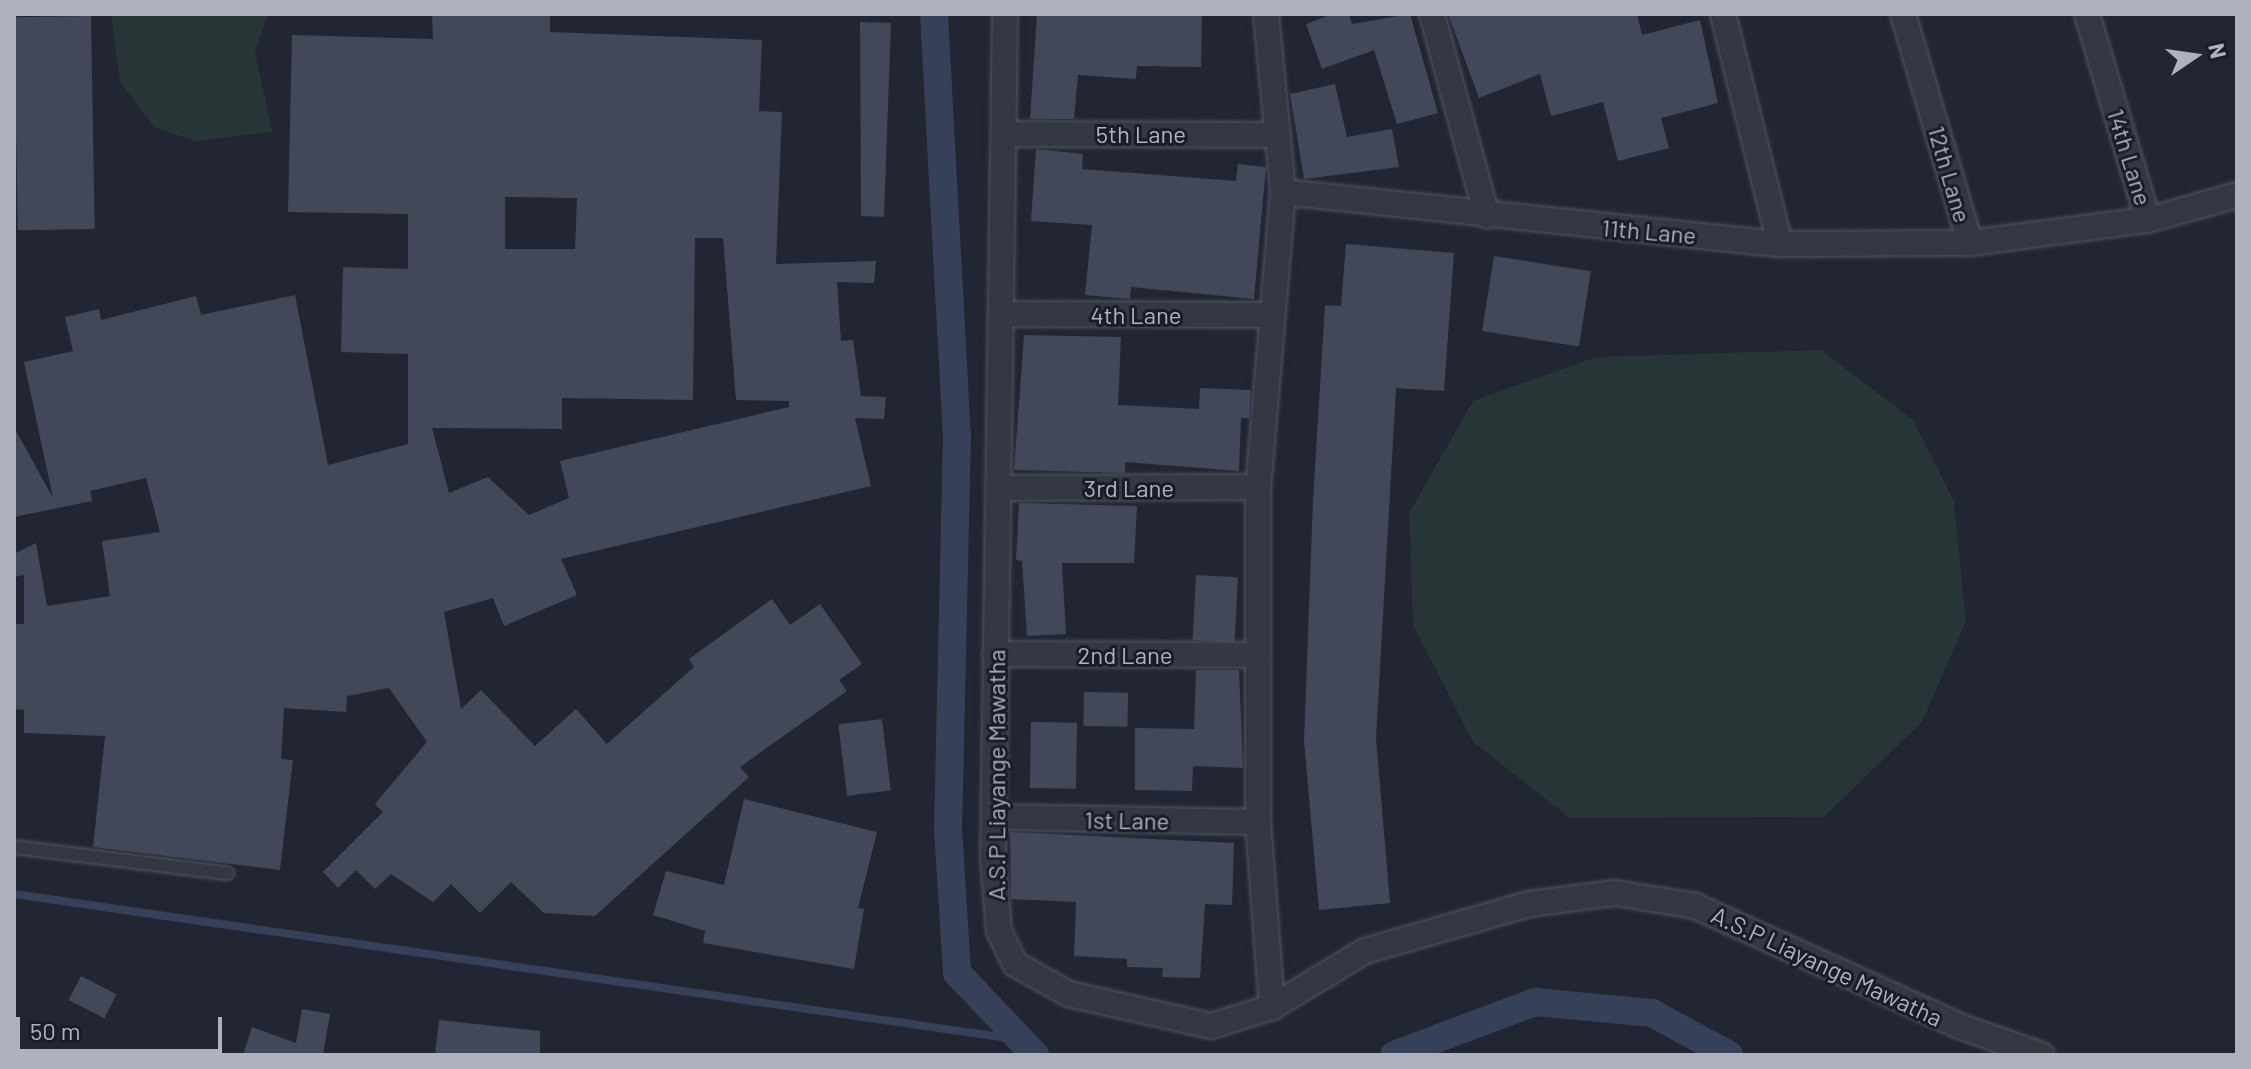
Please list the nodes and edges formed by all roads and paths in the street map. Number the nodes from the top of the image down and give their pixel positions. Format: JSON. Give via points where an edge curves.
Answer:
{"nodes":[{"id":1,"x":1005,"y":14,"type":"edge"},
{"id":2,"x":1266,"y":14,"type":"edge"},
{"id":3,"x":1432,"y":14,"type":"edge"},
{"id":4,"x":1723,"y":14,"type":"edge"},
{"id":5,"x":1903,"y":14,"type":"edge"},
{"id":6,"x":2087,"y":14,"type":"edge"},
{"id":7,"x":1004,"y":134,"type":"junction"},
{"id":8,"x":1278,"y":135,"type":"junction"},
{"id":9,"x":1283,"y":192,"type":"junction"},
{"id":10,"x":2237,"y":195,"type":"edge"},
{"id":11,"x":1487,"y":216,"type":"junction"},
{"id":12,"x":2148,"y":220,"type":"junction"},
{"id":13,"x":1970,"y":243,"type":"junction"},
{"id":14,"x":1780,"y":244,"type":"junction"},
{"id":15,"x":1004,"y":314,"type":"junction"},
{"id":16,"x":1267,"y":315,"type":"junction"},
{"id":17,"x":1258,"y":487,"type":"junction"},
{"id":18,"x":1000,"y":488,"type":"junction"},
{"id":19,"x":995,"y":654,"type":"junction"},
{"id":20,"x":1256,"y":655,"type":"junction"},
{"id":21,"x":996,"y":817,"type":"junction"},
{"id":22,"x":1258,"y":822,"type":"junction"},
{"id":23,"x":14,"y":847,"type":"edge"},
{"id":24,"x":227,"y":873,"type":"dead end"},
{"id":25,"x":1272,"y":1007,"type":"junction"},
{"id":26,"x":2042,"y":1055,"type":"edge"}],
"edges":[{"from":1,"to":7,"type":"street","name":"A.S.P Liayange Mawatha"},
{"from":2,"to":8,"type":"street"},
{"from":3,"to":11,"type":"street"},
{"from":4,"to":14,"type":"street"},
{"from":5,"to":13,"type":"street","name":"12th Lane"},
{"from":6,"to":12,"type":"street","name":"14th Lane"},
{"from":7,"to":8,"type":"street","name":"5th Lane"},
{"from":7,"to":15,"type":"street","name":"A.S.P Liayange Mawatha"},
{"from":8,"to":9,"type":"street"},
{"from":9,"to":11,"type":"street","name":"11th Lane"},
{"from":9,"to":16,"type":"street"},
{"from":10,"to":12,"type":"street"},
{"from":11,"to":14,"type":"street","name":"11th Lane"},
{"from":12,"to":13,"type":"street","name":"14th Lane"},
{"from":13,"to":14,"type":"street","name":"12th Lane"},
{"from":15,"to":16,"type":"street","name":"4th Lane"},
{"from":15,"to":18,"type":"street","name":"A.S.P Liayange Mawatha"},
{"from":16,"to":17,"type":"street"},
{"from":17,"to":18,"type":"street","name":"3rd Lane"},
{"from":17,"to":20,"type":"street"},
{"from":18,"to":19,"type":"street","name":"A.S.P Liayange Mawatha"},
{"from":19,"to":20,"type":"street","name":"2nd Lane"},
{"from":19,"to":21,"type":"street","name":"A.S.P Liayange Mawatha"},
{"from":20,"to":22,"type":"street"},
{"from":21,"to":22,"type":"street","name":"1st Lane"},
{"from":21,"to":25,"type":"street","name":"A.S.P Liayange Mawatha","via":[[999,931],[1015,964],[1069,994],[1211,1026]]},
{"from":22,"to":25,"type":"street"},
{"from":23,"to":24,"type":"lane"},
{"from":25,"to":26,"type":"street","name":"A.S.P Liayange Mawatha","via":[[1365,951],[1529,904],[1615,893],[1695,906],[1959,1026]]}]}
